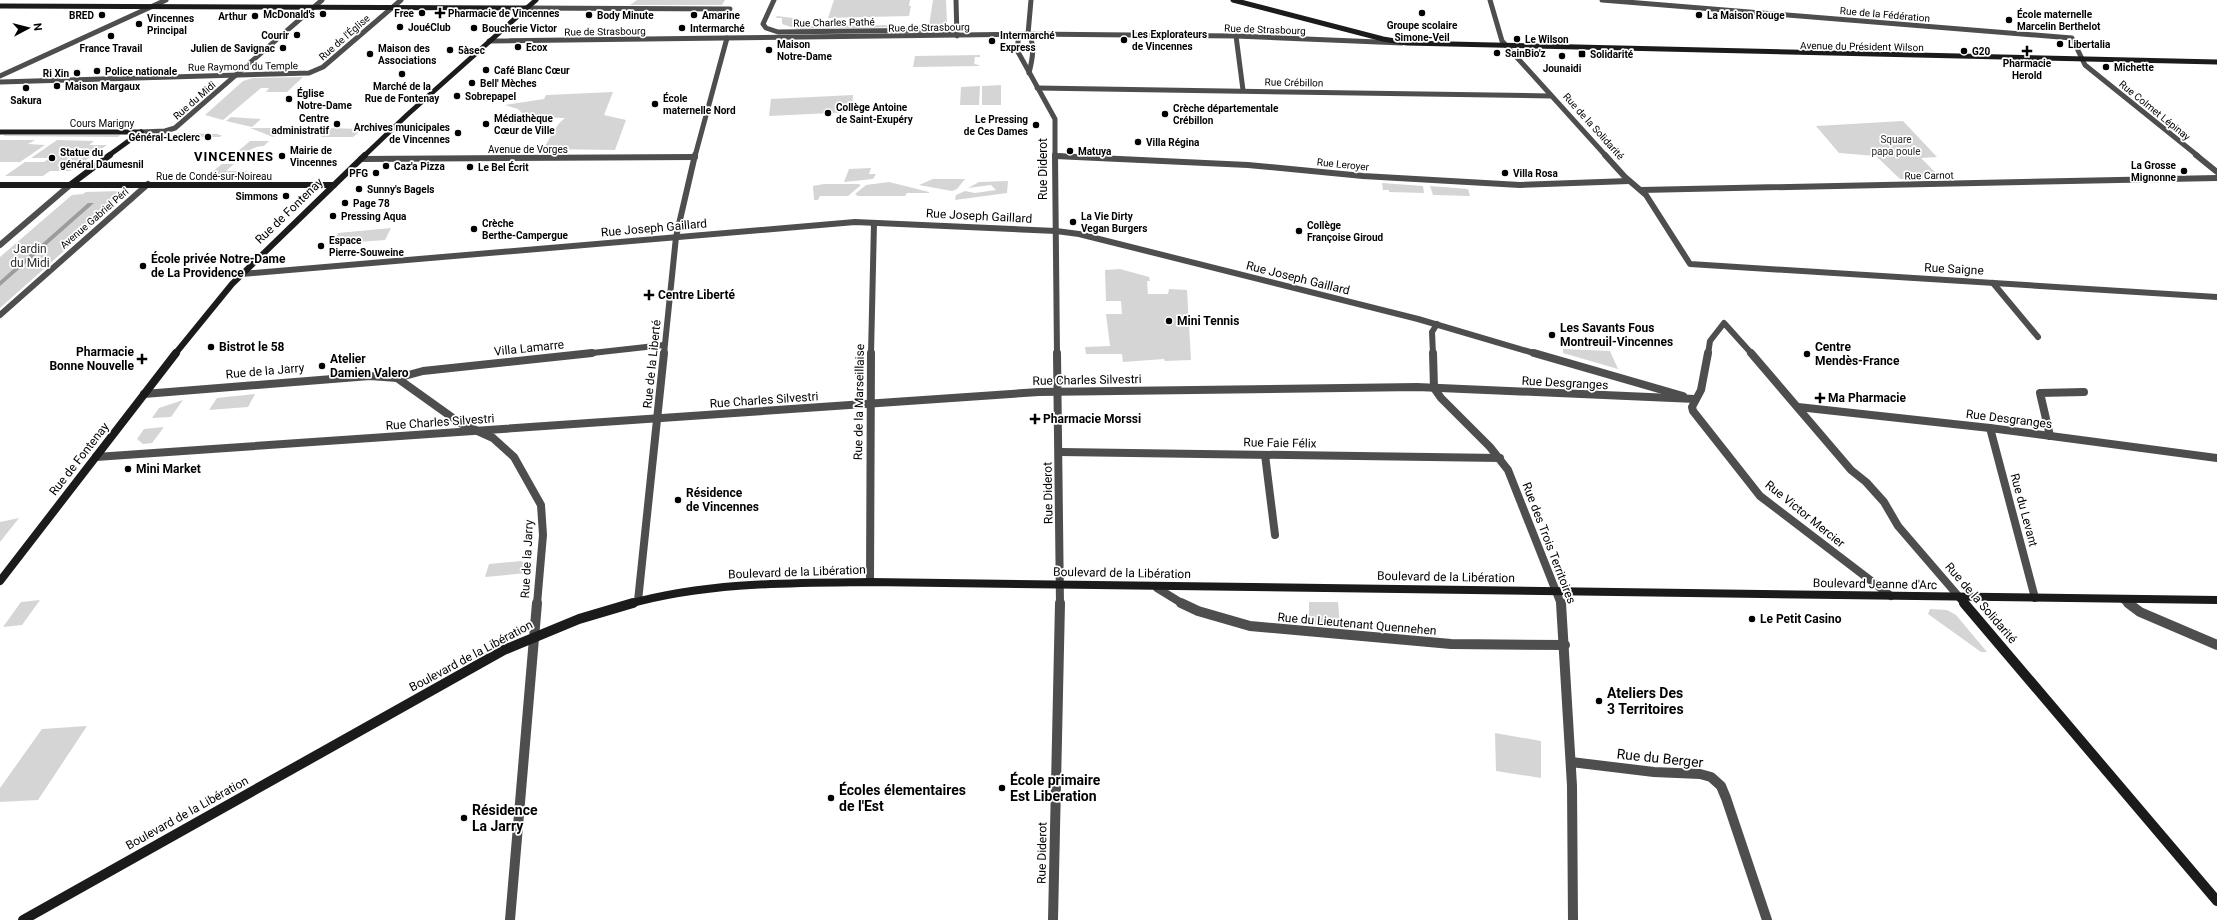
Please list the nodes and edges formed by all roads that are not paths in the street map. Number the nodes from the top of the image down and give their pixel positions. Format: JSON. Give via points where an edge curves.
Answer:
{"nodes":[{"id":1,"x":166,"y":0,"type":"edge"},
{"id":2,"x":322,"y":0,"type":"edge"},
{"id":3,"x":401,"y":0,"type":"edge"},
{"id":4,"x":536,"y":0,"type":"edge"},
{"id":5,"x":774,"y":0,"type":"edge"},
{"id":6,"x":956,"y":0,"type":"edge"},
{"id":7,"x":1031,"y":0,"type":"edge"},
{"id":8,"x":1233,"y":0,"type":"edge"},
{"id":9,"x":1490,"y":0,"type":"edge"},
{"id":10,"x":1602,"y":0,"type":"edge"},
{"id":11,"x":0,"y":6,"type":"edge"},
{"id":12,"x":153,"y":7,"type":"junction"},
{"id":13,"x":314,"y":7,"type":"junction"},
{"id":14,"x":392,"y":7,"type":"junction"},
{"id":15,"x":526,"y":8,"type":"junction"},
{"id":16,"x":730,"y":9,"type":"dead end"},
{"id":17,"x":1028,"y":34,"type":"junction"},
{"id":18,"x":957,"y":36,"type":"junction"},
{"id":19,"x":1236,"y":36,"type":"junction"},
{"id":20,"x":1375,"y":37,"type":"junction"},
{"id":21,"x":727,"y":38,"type":"junction"},
{"id":22,"x":2072,"y":38,"type":"joint"},
{"id":23,"x":489,"y":41,"type":"junction"},
{"id":24,"x":1368,"y":42,"type":"junction"},
{"id":25,"x":1407,"y":43,"type":"junction"},
{"id":26,"x":1506,"y":46,"type":"junction"},
{"id":27,"x":2083,"y":60,"type":"junction"},
{"id":28,"x":2217,"y":62,"type":"edge"},
{"id":29,"x":318,"y":71,"type":"joint"},
{"id":30,"x":1029,"y":73,"type":"junction"},
{"id":31,"x":236,"y":75,"type":"junction"},
{"id":32,"x":0,"y":76,"type":"edge"},
{"id":33,"x":0,"y":82,"type":"edge"},
{"id":34,"x":1037,"y":88,"type":"junction"},
{"id":35,"x":1244,"y":90,"type":"junction"},
{"id":36,"x":1551,"y":96,"type":"junction"},
{"id":37,"x":0,"y":132,"type":"edge"},
{"id":38,"x":142,"y":132,"type":"junction"},
{"id":39,"x":1055,"y":156,"type":"junction"},
{"id":40,"x":695,"y":157,"type":"junction"},
{"id":41,"x":361,"y":159,"type":"junction"},
{"id":42,"x":2217,"y":172,"type":"edge"},
{"id":43,"x":2217,"y":178,"type":"edge"},
{"id":44,"x":1629,"y":181,"type":"junction"},
{"id":45,"x":148,"y":184,"type":"junction"},
{"id":46,"x":0,"y":185,"type":"edge"},
{"id":47,"x":70,"y":185,"type":"junction"},
{"id":48,"x":334,"y":185,"type":"junction"},
{"id":49,"x":1641,"y":190,"type":"junction"},
{"id":50,"x":874,"y":223,"type":"junction"},
{"id":51,"x":1056,"y":231,"type":"junction"},
{"id":52,"x":676,"y":237,"type":"junction"},
{"id":53,"x":0,"y":245,"type":"edge"},
{"id":54,"x":1690,"y":264,"type":"joint"},
{"id":55,"x":242,"y":274,"type":"junction"},
{"id":56,"x":1993,"y":283,"type":"junction"},
{"id":57,"x":2217,"y":297,"type":"edge"},
{"id":58,"x":0,"y":315,"type":"edge"},
{"id":59,"x":1437,"y":324,"type":"junction"},
{"id":60,"x":2038,"y":336,"type":"dead end"},
{"id":61,"x":664,"y":345,"type":"junction"},
{"id":62,"x":398,"y":378,"type":"junction"},
{"id":63,"x":1434,"y":388,"type":"junction"},
{"id":64,"x":1057,"y":392,"type":"junction"},
{"id":65,"x":2084,"y":392,"type":"dead end"},
{"id":66,"x":144,"y":394,"type":"junction"},
{"id":67,"x":1695,"y":399,"type":"junction"},
{"id":68,"x":870,"y":405,"type":"junction"},
{"id":69,"x":1798,"y":407,"type":"junction"},
{"id":70,"x":657,"y":419,"type":"junction"},
{"id":71,"x":1990,"y":428,"type":"junction"},
{"id":72,"x":480,"y":431,"type":"junction"},
{"id":73,"x":2050,"y":436,"type":"junction"},
{"id":74,"x":1060,"y":452,"type":"junction"},
{"id":75,"x":1265,"y":455,"type":"junction"},
{"id":76,"x":96,"y":457,"type":"junction"},
{"id":77,"x":1500,"y":458,"type":"junction"},
{"id":78,"x":2217,"y":458,"type":"edge"},
{"id":79,"x":1275,"y":535,"type":"dead end"},
{"id":80,"x":0,"y":581,"type":"edge"},
{"id":81,"x":870,"y":582,"type":"junction"},
{"id":82,"x":1061,"y":585,"type":"junction"},
{"id":83,"x":1157,"y":588,"type":"junction"},
{"id":84,"x":1557,"y":591,"type":"junction"},
{"id":85,"x":1891,"y":596,"type":"junction"},
{"id":86,"x":1960,"y":598,"type":"junction"},
{"id":87,"x":2035,"y":598,"type":"junction"},
{"id":88,"x":2124,"y":600,"type":"junction"},
{"id":89,"x":2217,"y":600,"type":"edge"},
{"id":90,"x":638,"y":601,"type":"junction"},
{"id":91,"x":534,"y":636,"type":"junction"},
{"id":92,"x":1565,"y":644,"type":"junction"},
{"id":93,"x":2217,"y":645,"type":"edge"},
{"id":94,"x":1571,"y":762,"type":"junction"},
{"id":95,"x":2217,"y":901,"type":"edge"},
{"id":96,"x":23,"y":920,"type":"edge"},
{"id":97,"x":510,"y":920,"type":"edge"},
{"id":98,"x":1053,"y":920,"type":"edge"},
{"id":99,"x":1573,"y":920,"type":"edge"},
{"id":100,"x":1768,"y":920,"type":"edge"}],
"edges":[{"from":1,"to":12,"type":"street"},
{"from":2,"to":13,"type":"street","name":"Rue du Midi"},
{"from":3,"to":14,"type":"street","name":"Rue de l'Église"},
{"from":4,"to":15,"type":"street","name":"Rue de Fontenay"},
{"from":5,"to":18,"type":"street","name":"Rue Charles Pathé","via":[[763,24],[766,28],[778,32],[941,30]]},
{"from":6,"to":18,"type":"street"},
{"from":7,"to":17,"type":"street"},
{"from":8,"to":20,"type":"street"},
{"from":9,"to":26,"type":"street","name":"Rue de la Solidarité","via":[[1502,41]]},
{"from":10,"to":22,"type":"street","name":"Rue de la Fédération"},
{"from":11,"to":12,"type":"street"},
{"from":12,"to":13,"type":"street"},
{"from":12,"to":32,"type":"street"},
{"from":13,"to":14,"type":"street"},
{"from":13,"to":31,"type":"street","name":"Rue du Midi"},
{"from":14,"to":15,"type":"street"},
{"from":14,"to":29,"type":"street","name":"Rue de l'Église"},
{"from":15,"to":16,"type":"street"},
{"from":15,"to":23,"type":"street","name":"Rue de Fontenay"},
{"from":17,"to":18,"type":"street","name":"Rue de Strasbourg"},
{"from":17,"to":19,"type":"street","name":"Rue de Strasbourg"},
{"from":17,"to":30,"type":"street","via":[[1032,39],[1032,62]]},
{"from":17,"to":30,"type":"street","name":"Rue Diderot","via":[[1018,39],[1018,52]]},
{"from":18,"to":21,"type":"street","name":"Rue de Strasbourg"},
{"from":19,"to":24,"type":"street","name":"Rue de Strasbourg"},
{"from":19,"to":35,"type":"street"},
{"from":20,"to":24,"type":"street"},
{"from":20,"to":25,"type":"street"},
{"from":21,"to":23,"type":"street","name":"Rue de Strasbourg"},
{"from":21,"to":40,"type":"street","name":"Rue de la Liberté"},
{"from":22,"to":27,"type":"street","name":"Rue Colmet Lépinay"},
{"from":23,"to":41,"type":"street","name":"Rue de Fontenay"},
{"from":24,"to":25,"type":"street","name":"Rue de Strasbourg"},
{"from":25,"to":26,"type":"street","name":"Rue de Strasbourg"},
{"from":26,"to":27,"type":"street","name":"Avenue du Président Wilson"},
{"from":26,"to":36,"type":"street","name":"Rue de la Solidarité"},
{"from":27,"to":28,"type":"street","name":"Avenue du Président Wilson"},
{"from":27,"to":42,"type":"street","name":"Rue Colmet Lépinay"},
{"from":29,"to":31,"type":"street","name":"Rue Raymond du Temple","via":[[309,74]]},
{"from":30,"to":34,"type":"street","name":"Rue Diderot"},
{"from":31,"to":33,"type":"street","name":"Rue Raymond du Temple"},
{"from":31,"to":38,"type":"street","name":"Rue du Midi","via":[[171,130]]},
{"from":34,"to":35,"type":"street","name":"Rue Crébillon"},
{"from":34,"to":39,"type":"street","name":"Rue Diderot","via":[[1055,119]]},
{"from":35,"to":36,"type":"street","name":"Rue Crébillon"},
{"from":36,"to":44,"type":"street","name":"Rue de la Solidarité"},
{"from":37,"to":38,"type":"street","name":"Cours Marigny"},
{"from":38,"to":47,"type":"street","name":"Cours Marigny"},
{"from":39,"to":44,"type":"street","name":"Rue Leroyer","via":[[1255,166],[1363,176],[1520,185]]},
{"from":39,"to":51,"type":"street","name":"Rue Diderot"},
{"from":40,"to":41,"type":"street","name":"Avenue de Vorges"},
{"from":40,"to":52,"type":"street","name":"Rue de la Liberté"},
{"from":41,"to":48,"type":"street","name":"Rue de Fontenay"},
{"from":43,"to":49,"type":"street","name":"Rue Carnot"},
{"from":44,"to":49,"type":"street","name":"Rue de la Solidarité"},
{"from":45,"to":47,"type":"street","name":"Rue de Condé-sur-Noireau"},
{"from":45,"to":48,"type":"street","name":"Rue de Condé-sur-Noireau"},
{"from":45,"to":58,"type":"street","name":"Avenue Gabriel Péri"},
{"from":46,"to":47,"type":"street"},
{"from":47,"to":53,"type":"street"},
{"from":48,"to":55,"type":"street","name":"Rue de Fontenay"},
{"from":49,"to":54,"type":"street","name":"Rue de la Solidarité"},
{"from":50,"to":51,"type":"street","name":"Rue Joseph Gaillard"},
{"from":50,"to":52,"type":"street","name":"Rue Joseph Gaillard","via":[[855,222]]},
{"from":50,"to":68,"type":"street","name":"Rue de la Marseillaise"},
{"from":51,"to":59,"type":"street","name":"Rue Joseph Gaillard","via":[[1079,234]]},
{"from":51,"to":64,"type":"street","name":"Rue Diderot"},
{"from":52,"to":55,"type":"street","name":"Rue Joseph Gaillard"},
{"from":52,"to":61,"type":"street","name":"Rue de la Liberté"},
{"from":54,"to":56,"type":"street","name":"Rue Saigne"},
{"from":55,"to":66,"type":"street","name":"Rue de Fontenay"},
{"from":56,"to":57,"type":"street","name":"Rue Saigne"},
{"from":56,"to":60,"type":"street"},
{"from":59,"to":63,"type":"street","via":[[1432,332]]},
{"from":59,"to":67,"type":"street","name":"Rue Joseph Gaillard"},
{"from":61,"to":62,"type":"street","name":"Villa Lamarre","via":[[423,370]]},
{"from":61,"to":70,"type":"street","name":"Rue de la Liberté"},
{"from":62,"to":66,"type":"street","name":"Rue de la Jarry","via":[[370,376]]},
{"from":62,"to":72,"type":"street","name":"Rue de la Jarry","via":[[460,423]]},
{"from":63,"to":64,"type":"street","name":"Rue Charles Silvestri"},
{"from":63,"to":67,"type":"street","name":"Rue Desgranges"},
{"from":63,"to":77,"type":"street","name":"Rue des Trois Territoires"},
{"from":64,"to":68,"type":"street","name":"Rue Charles Silvestri"},
{"from":64,"to":74,"type":"street","name":"Rue Diderot"},
{"from":65,"to":73,"type":"street","via":[[2040,394]]},
{"from":66,"to":76,"type":"street","name":"Rue de Fontenay"},
{"from":67,"to":69,"type":"street","name":"Rue de la Solidarité","via":[[1700,390],[1710,341],[1724,323]]},
{"from":67,"to":85,"type":"street","name":"Rue Victor Mercier","via":[[1692,407],[1694,411],[1760,496]]},
{"from":68,"to":70,"type":"street","name":"Rue Charles Silvestri"},
{"from":68,"to":81,"type":"street","name":"Rue de la Marseillaise"},
{"from":69,"to":71,"type":"street","name":"Rue Desgranges"},
{"from":69,"to":86,"type":"street","name":"Rue de la Solidarité","via":[[1851,470],[1884,502],[1898,526]]},
{"from":70,"to":72,"type":"street","name":"Rue Charles Silvestri"},
{"from":70,"to":90,"type":"street","name":"Rue de la Liberté"},
{"from":71,"to":73,"type":"street","name":"Rue Desgranges"},
{"from":71,"to":87,"type":"street","name":"Rue du Levant"},
{"from":72,"to":76,"type":"street","name":"Rue Charles Silvestri"},
{"from":72,"to":91,"type":"street","name":"Rue de la Jarry","via":[[493,438],[514,457],[541,506],[544,535]]},
{"from":73,"to":78,"type":"street","name":"Rue Desgranges"},
{"from":74,"to":75,"type":"street","name":"Rue Faie Félix"},
{"from":74,"to":82,"type":"street","name":"Rue Diderot"},
{"from":75,"to":77,"type":"street","name":"Rue Faie Félix"},
{"from":75,"to":79,"type":"street"},
{"from":76,"to":80,"type":"street","name":"Rue de Fontenay"},
{"from":77,"to":84,"type":"street","name":"Rue des Trois Territoires","via":[[1508,470]]},
{"from":81,"to":82,"type":"street","name":"Boulevard de la Libération"},
{"from":81,"to":90,"type":"street","name":"Boulevard de la Libération","via":[[754,584],[712,588]]},
{"from":82,"to":83,"type":"street","name":"Boulevard de la Libération"},
{"from":82,"to":98,"type":"street","name":"Rue Diderot"},
{"from":83,"to":84,"type":"street","name":"Boulevard de la Libération"},
{"from":83,"to":92,"type":"street","name":"Rue du Lieutenant Quennehen","via":[[1198,611],[1250,626],[1451,644]]},
{"from":84,"to":85,"type":"street","name":"Boulevard Jeanne d'Arc"},
{"from":84,"to":92,"type":"street","name":"Rue des Trois Territoires","via":[[1563,616]]},
{"from":85,"to":86,"type":"street","name":"Boulevard Jeanne d'Arc"},
{"from":86,"to":87,"type":"street","name":"Boulevard Jeanne d'Arc"},
{"from":86,"to":95,"type":"street","name":"Rue de la Solidarité"},
{"from":87,"to":88,"type":"street","name":"Boulevard Jeanne d'Arc"},
{"from":88,"to":89,"type":"street","name":"Boulevard Jeanne d'Arc"},
{"from":88,"to":93,"type":"street","via":[[2140,612]]},
{"from":90,"to":91,"type":"street","name":"Boulevard de la Libération"},
{"from":91,"to":96,"type":"street","name":"Boulevard de la Libération","via":[[504,650]]},
{"from":91,"to":97,"type":"street","name":"Rue de la Jarry"},
{"from":92,"to":94,"type":"street","name":"Rue des Trois Territoires"},
{"from":94,"to":99,"type":"street","name":"Rue des Trois Territoires"},
{"from":94,"to":100,"type":"street","name":"Rue du Berger","via":[[1711,777],[1721,786],[1726,798]]}]}
